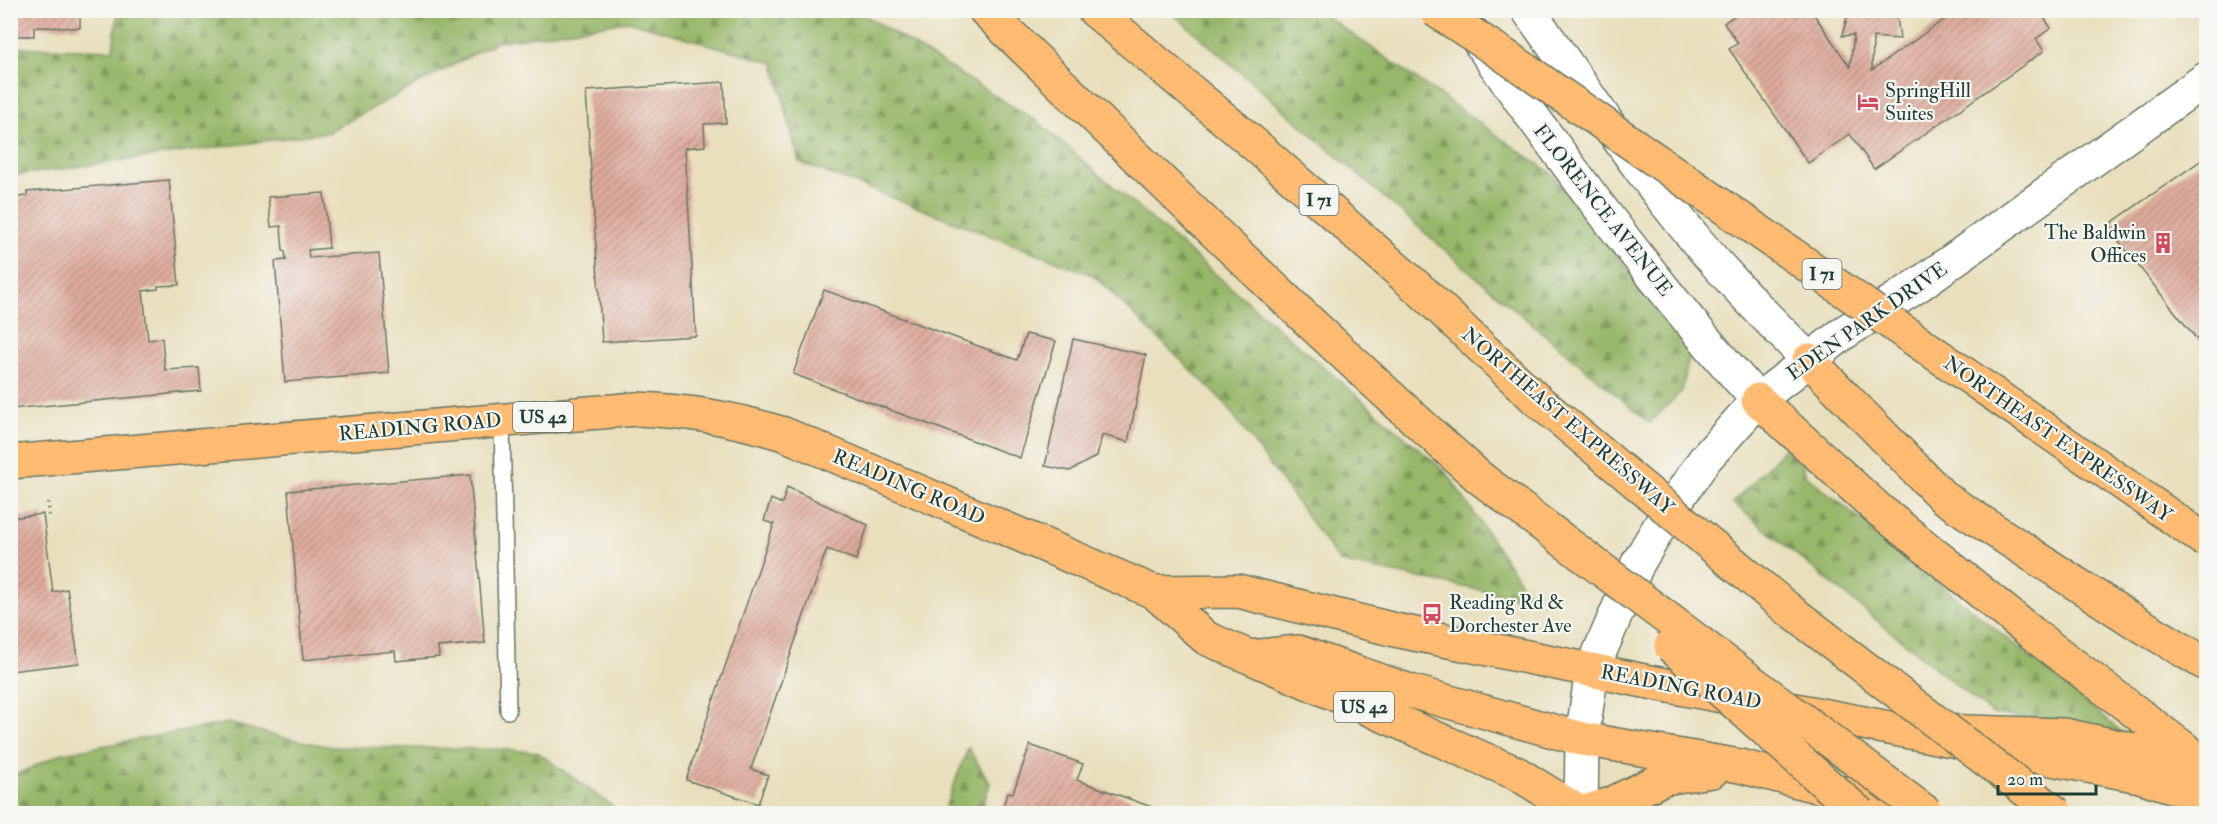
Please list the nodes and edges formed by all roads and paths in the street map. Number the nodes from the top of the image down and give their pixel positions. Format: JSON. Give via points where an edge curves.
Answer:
{"nodes":[{"id":1,"x":985,"y":10,"type":"edge"},
{"id":2,"x":1094,"y":10,"type":"edge"},
{"id":3,"x":1435,"y":10,"type":"edge"},
{"id":4,"x":1458,"y":10,"type":"edge"},
{"id":5,"x":1528,"y":10,"type":"edge"},
{"id":6,"x":2206,"y":78,"type":"edge"},
{"id":7,"x":1809,"y":360,"type":"junction"},
{"id":8,"x":1758,"y":400,"type":"junction"},
{"id":9,"x":501,"y":420,"type":"junction"},
{"id":10,"x":10,"y":462,"type":"edge"},
{"id":11,"x":1480,"y":478,"type":"junction"},
{"id":12,"x":48,"y":502,"type":"dead end"},
{"id":13,"x":49,"y":518,"type":"dead end"},
{"id":14,"x":2206,"y":542,"type":"edge"},
{"id":15,"x":1154,"y":592,"type":"junction"},
{"id":16,"x":1248,"y":657,"type":"junction"},
{"id":17,"x":2206,"y":664,"type":"edge"},
{"id":18,"x":1593,"y":670,"type":"junction"},
{"id":19,"x":508,"y":711,"type":"dead end"},
{"id":20,"x":1904,"y":730,"type":"junction"},
{"id":21,"x":1582,"y":740,"type":"junction"},
{"id":22,"x":2206,"y":765,"type":"edge"},
{"id":23,"x":1740,"y":766,"type":"junction"},
{"id":24,"x":2206,"y":771,"type":"edge"},
{"id":25,"x":2206,"y":797,"type":"edge"},
{"id":26,"x":1581,"y":813,"type":"edge"},
{"id":27,"x":1860,"y":813,"type":"edge"},
{"id":28,"x":1926,"y":813,"type":"edge"},
{"id":29,"x":2057,"y":813,"type":"edge"}],
"edges":[{"from":1,"to":11,"type":"main road","via":[[1227,245]]},
{"from":2,"to":29,"type":"main road","name":"NORTHEAST EXPRESSWAY","number":"I 71","bridge":true,"via":[[1281,167],[1536,399],[1788,609]]},
{"from":3,"to":14,"type":"main road","name":"NORTHEAST EXPRESSWAY","number":"I 71","bridge":true},
{"from":4,"to":8,"type":"street","name":"FLORENCE AVENUE","via":[[1518,99],[1636,254]]},
{"from":5,"to":7,"type":"street","via":[[1695,238],[1745,296]]},
{"from":6,"to":7,"type":"street","name":"EDEN PARK DRIVE"},
{"from":7,"to":8,"type":"street","name":"EDEN PARK DRIVE"},
{"from":7,"to":17,"type":"main road","via":[[1943,497]]},
{"from":8,"to":18,"type":"street","name":"EDEN PARK DRIVE","via":[[1706,459],[1667,514],[1638,563]]},
{"from":8,"to":22,"type":"main road","via":[[1878,509],[2043,642]]},
{"from":9,"to":10,"type":"main road","name":"READING ROAD","number":"US 42"},
{"from":9,"to":15,"type":"main road","name":"READING ROAD","number":"US 42","via":[[636,409],[681,410],[741,420],[784,434]]},
{"from":9,"to":19,"type":"lane"},
{"from":11,"to":27,"type":"main road","bridge":true},
{"from":11,"to":28,"type":"main road","bridge":true},
{"from":12,"to":13,"type":"path"},
{"from":15,"to":16,"type":"main road","name":"READING ROAD","number":"US 42","via":[[1206,638]]},
{"from":15,"to":18,"type":"main road","name":"READING ROAD","number":"US 42","via":[[1238,591],[1395,630]]},
{"from":16,"to":21,"type":"main road","via":[[1298,652],[1410,691]]},
{"from":16,"to":26,"type":"main road","name":"READING ROAD","number":"US 42","via":[[1518,774]]},
{"from":18,"to":20,"type":"main road","name":"READING ROAD","number":"US 42"},
{"from":18,"to":21,"type":"street","name":"EDEN PARK DRIVE"},
{"from":20,"to":24,"type":"main road","via":[[2064,735],[2171,758]]},
{"from":20,"to":25,"type":"main road","name":"READING ROAD","number":"US 42","via":[[2140,776]]},
{"from":21,"to":23,"type":"main road"},
{"from":21,"to":26,"type":"street","name":"EDEN PARK DRIVE"},
{"from":23,"to":26,"type":"main road","via":[[1664,778],[1611,804]]},
{"from":23,"to":28,"type":"main road"}]}
